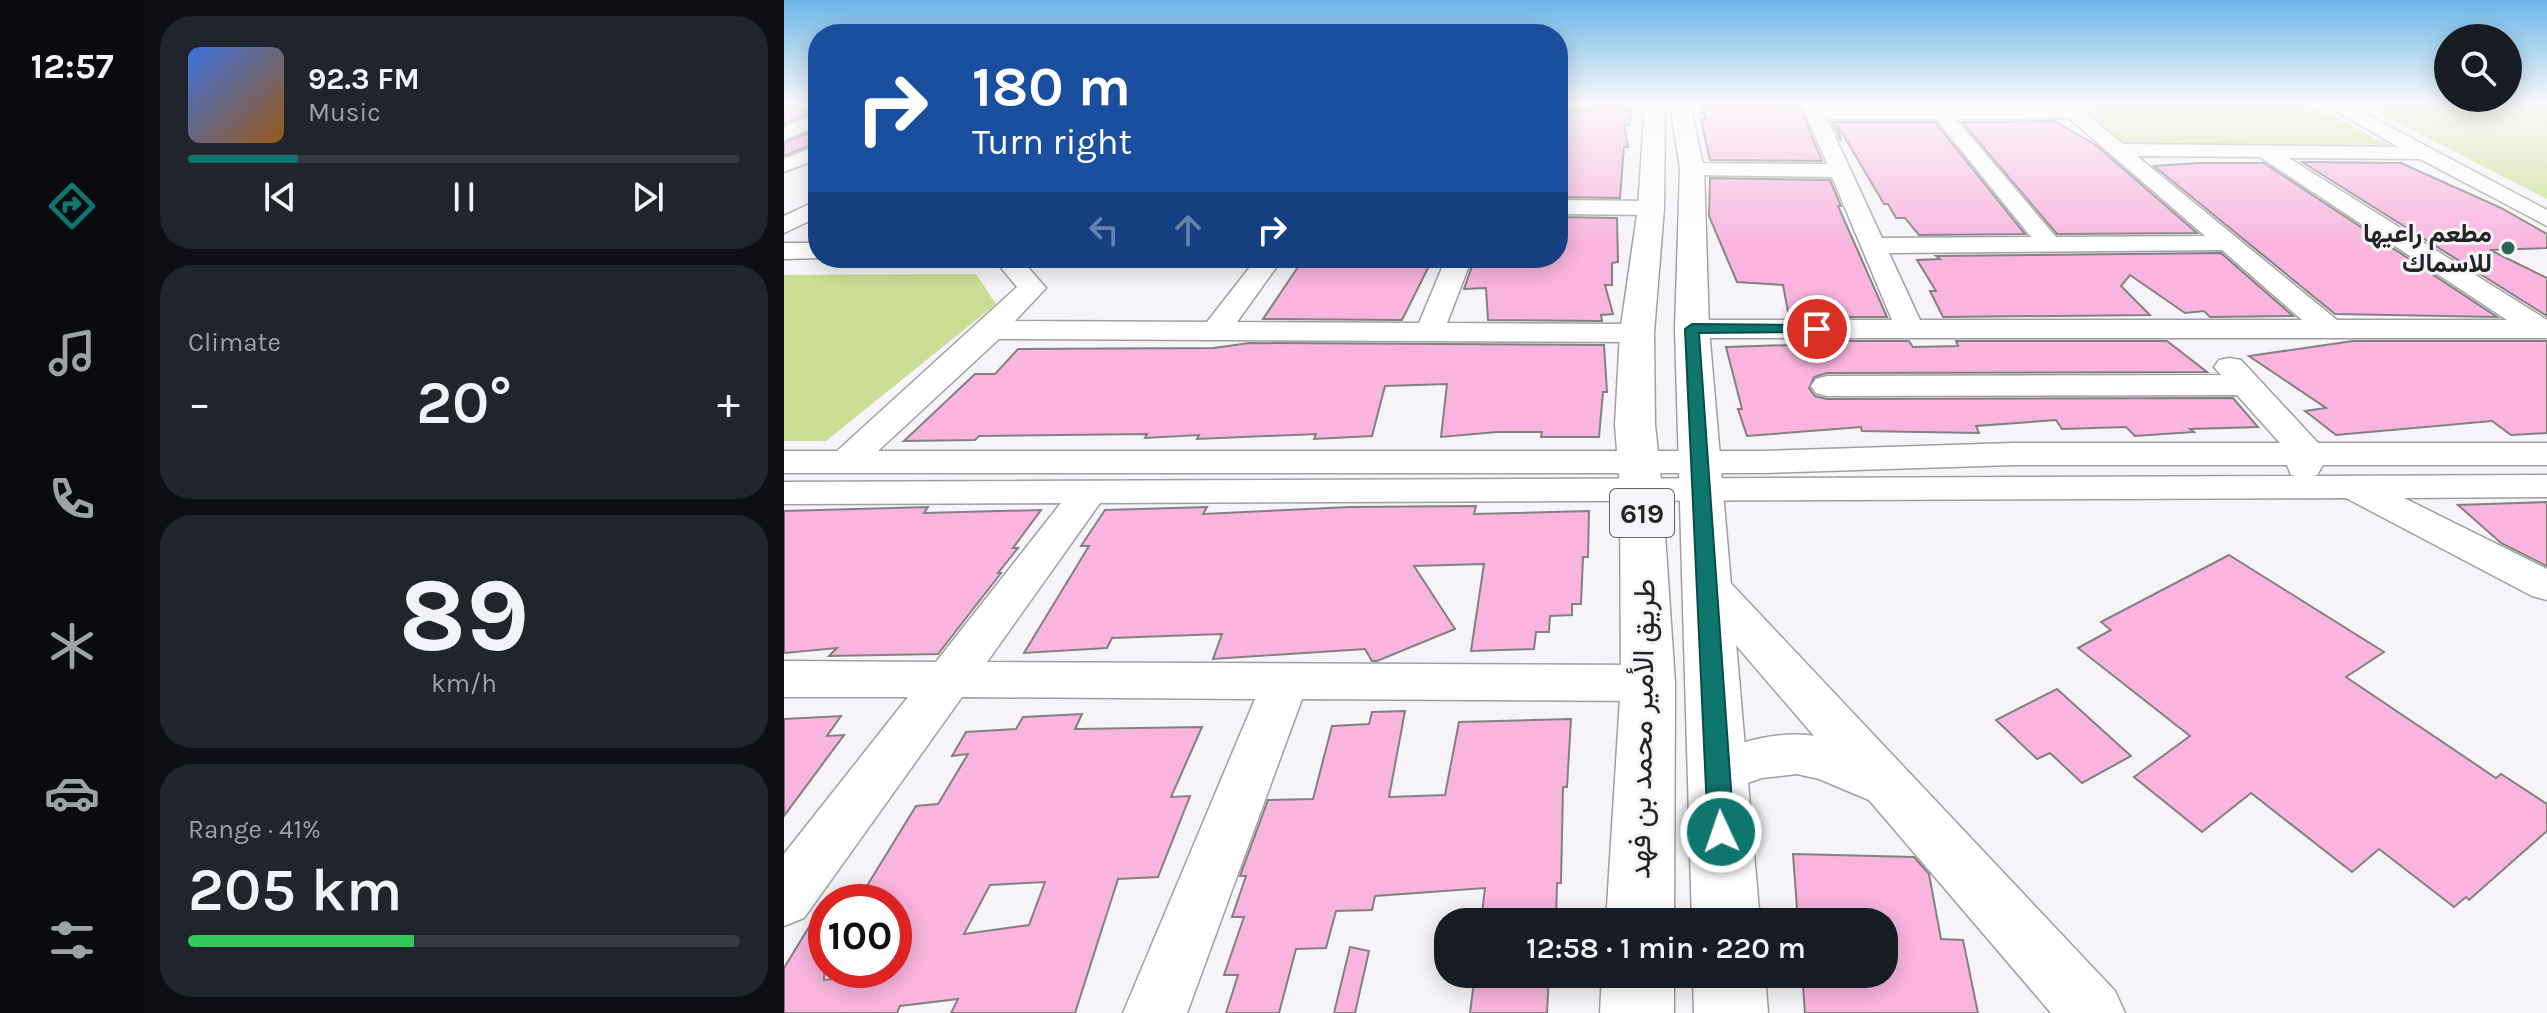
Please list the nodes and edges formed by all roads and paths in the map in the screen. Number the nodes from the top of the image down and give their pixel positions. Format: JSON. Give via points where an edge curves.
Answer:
{"nodes":[{"id":1,"x":1653,"y":151,"type":"edge"},
{"id":2,"x":1689,"y":151,"type":"edge"},
{"id":3,"x":1832,"y":151,"type":"edge"},
{"id":4,"x":1973,"y":151,"type":"edge"},
{"id":5,"x":2121,"y":151,"type":"edge"},
{"id":6,"x":2265,"y":151,"type":"edge"},
{"id":7,"x":2353,"y":151,"type":"edge"},
{"id":8,"x":2420,"y":151,"type":"edge"},
{"id":9,"x":2447,"y":151,"type":"edge"},
{"id":10,"x":2423,"y":153,"type":"junction"},
{"id":11,"x":808,"y":156,"type":"edge"},
{"id":12,"x":786,"y":166,"type":"dead end"},
{"id":13,"x":1692,"y":169,"type":"junction"},
{"id":14,"x":1840,"y":171,"type":"junction"},
{"id":15,"x":801,"y":201,"type":"edge"},
{"id":16,"x":2547,"y":203,"type":"edge"},
{"id":17,"x":1568,"y":207,"type":"edge"},
{"id":18,"x":1651,"y":208,"type":"junction"},
{"id":19,"x":2547,"y":219,"type":"edge"},
{"id":20,"x":784,"y":226,"type":"edge"},
{"id":21,"x":2229,"y":243,"type":"junction"},
{"id":22,"x":2049,"y":244,"type":"junction"},
{"id":23,"x":1873,"y":246,"type":"junction"},
{"id":24,"x":784,"y":251,"type":"edge"},
{"id":25,"x":808,"y":251,"type":"edge"},
{"id":26,"x":1015,"y":268,"type":"edge"},
{"id":27,"x":1263,"y":268,"type":"edge"},
{"id":28,"x":1455,"y":268,"type":"edge"},
{"id":29,"x":1692,"y":329,"type":"junction"},
{"id":30,"x":1910,"y":329,"type":"junction"},
{"id":31,"x":2543,"y":329,"type":"edge"},
{"id":32,"x":991,"y":330,"type":"junction"},
{"id":33,"x":1430,"y":331,"type":"junction"},
{"id":34,"x":2198,"y":331,"type":"junction"},
{"id":35,"x":2332,"y":331,"type":"junction"},
{"id":36,"x":1215,"y":332,"type":"junction"},
{"id":37,"x":1637,"y":333,"type":"junction"},
{"id":38,"x":2247,"y":385,"type":"junction"},
{"id":39,"x":1827,"y":386,"type":"dead end"},
{"id":40,"x":2547,"y":454,"type":"edge"},
{"id":41,"x":847,"y":461,"type":"junction"},
{"id":42,"x":784,"y":462,"type":"edge"},
{"id":43,"x":2304,"y":470,"type":"junction"},
{"id":44,"x":1639,"y":475,"type":"junction"},
{"id":45,"x":1700,"y":475,"type":"junction"},
{"id":46,"x":2547,"y":486,"type":"edge"},
{"id":47,"x":2352,"y":487,"type":"junction"},
{"id":48,"x":1090,"y":491,"type":"junction"},
{"id":49,"x":784,"y":493,"type":"edge"},
{"id":50,"x":1708,"y":585,"type":"junction"},
{"id":51,"x":2547,"y":586,"type":"edge"},
{"id":52,"x":784,"y":679,"type":"edge"},
{"id":53,"x":947,"y":680,"type":"junction"},
{"id":54,"x":1285,"y":683,"type":"junction"},
{"id":55,"x":1648,"y":683,"type":"junction"},
{"id":56,"x":1845,"y":755,"type":"junction"},
{"id":57,"x":1718,"y":772,"type":"junction"},
{"id":58,"x":784,"y":899,"type":"edge"},
{"id":59,"x":1640,"y":908,"type":"edge"},
{"id":60,"x":1725,"y":908,"type":"edge"},
{"id":61,"x":1638,"y":988,"type":"edge"},
{"id":62,"x":1730,"y":988,"type":"edge"},
{"id":63,"x":1155,"y":1013,"type":"edge"},
{"id":64,"x":1637,"y":1013,"type":"edge"},
{"id":65,"x":1731,"y":1013,"type":"edge"},
{"id":66,"x":2093,"y":1013,"type":"edge"}],
"edges":[{"from":1,"to":18,"type":"highway","name":"طريق الأمير محمد بن فهد","number":"619"},
{"from":2,"to":13,"type":"highway","name":"طريق الأمير محمد بن فهد","number":"619"},
{"from":3,"to":14,"type":"street"},
{"from":4,"to":22,"type":"street"},
{"from":5,"to":21,"type":"street"},
{"from":6,"to":31,"type":"street"},
{"from":7,"to":10,"type":"street"},
{"from":8,"to":10,"type":"street"},
{"from":9,"to":16,"type":"street"},
{"from":10,"to":19,"type":"street"},
{"from":11,"to":12,"type":"street"},
{"from":13,"to":14,"type":"street"},
{"from":13,"to":29,"type":"highway","name":"طريق الأمير محمد بن فهد","number":"619"},
{"from":14,"to":23,"type":"street"},
{"from":15,"to":20,"type":"street"},
{"from":17,"to":18,"type":"street"},
{"from":18,"to":37,"type":"highway","name":"طريق الأمير محمد بن فهد","number":"619"},
{"from":21,"to":22,"type":"street"},
{"from":21,"to":35,"type":"street"},
{"from":22,"to":23,"type":"street"},
{"from":23,"to":30,"type":"street"},
{"from":24,"to":25,"type":"street"},
{"from":26,"to":32,"type":"street","via":[[1032,288]]},
{"from":27,"to":36,"type":"street"},
{"from":28,"to":33,"type":"street"},
{"from":29,"to":30,"type":"street"},
{"from":29,"to":45,"type":"highway","name":"طريق الأمير محمد بن فهد","number":"619"},
{"from":30,"to":34,"type":"street"},
{"from":31,"to":35,"type":"street"},
{"from":32,"to":36,"type":"street"},
{"from":32,"to":41,"type":"street"},
{"from":33,"to":36,"type":"street"},
{"from":33,"to":37,"type":"street"},
{"from":34,"to":35,"type":"street"},
{"from":34,"to":38,"type":"street"},
{"from":37,"to":44,"type":"highway","name":"طريق الأمير محمد بن فهد","number":"619"},
{"from":38,"to":39,"type":"street"},
{"from":38,"to":43,"type":"street"},
{"from":40,"to":43,"type":"street"},
{"from":41,"to":42,"type":"street"},
{"from":41,"to":44,"type":"street"},
{"from":43,"to":45,"type":"street"},
{"from":43,"to":47,"type":"street"},
{"from":44,"to":45,"type":"street"},
{"from":44,"to":48,"type":"street"},
{"from":44,"to":55,"type":"highway","name":"طريق الأمير محمد بن فهد","number":"619"},
{"from":45,"to":50,"type":"highway","name":"طريق الأمير محمد بن فهد","number":"619"},
{"from":46,"to":47,"type":"street"},
{"from":47,"to":51,"type":"street"},
{"from":48,"to":49,"type":"street"},
{"from":48,"to":53,"type":"street"},
{"from":50,"to":56,"type":"street"},
{"from":50,"to":57,"type":"highway","name":"طريق الأمير محمد بن فهد","number":"619"},
{"from":52,"to":53,"type":"street"},
{"from":53,"to":54,"type":"street"},
{"from":53,"to":58,"type":"street"},
{"from":54,"to":55,"type":"street"},
{"from":54,"to":63,"type":"street"},
{"from":55,"to":59,"type":"highway","name":"طريق الأمير محمد بن فهد","number":"619"},
{"from":56,"to":57,"type":"street","via":[[1763,754]]},
{"from":56,"to":66,"type":"street","via":[[1890,788]]},
{"from":57,"to":60,"type":"highway","name":"طريق الأمير محمد بن فهد","number":"619"},
{"from":61,"to":64,"type":"highway"},
{"from":62,"to":65,"type":"highway"}]}
